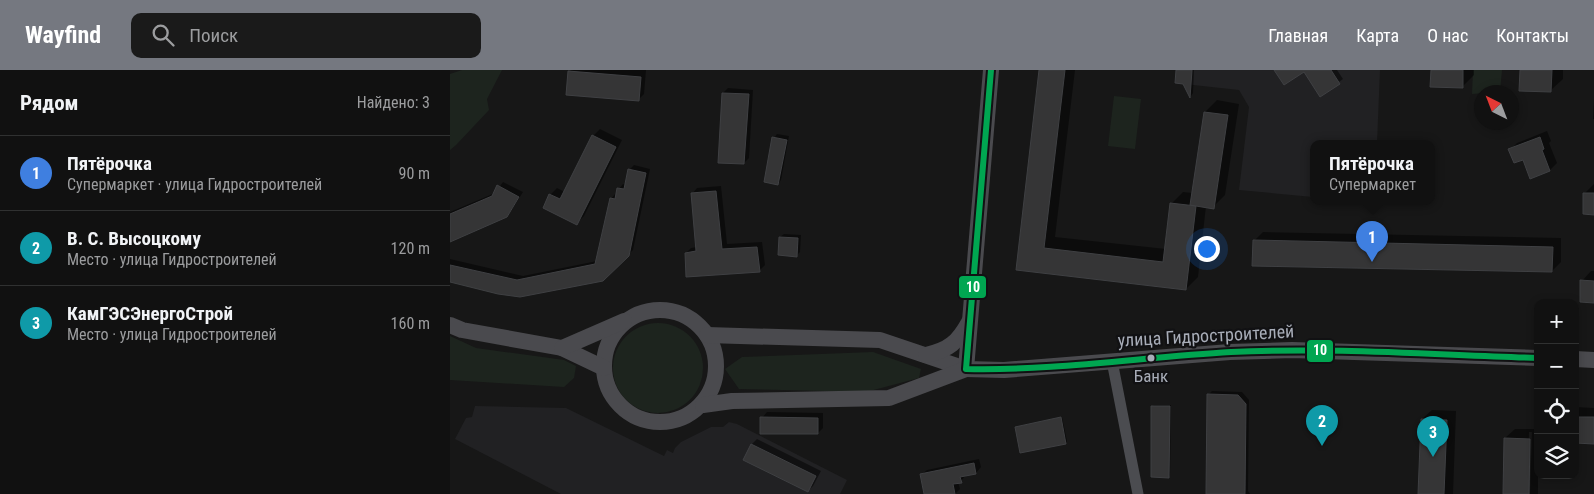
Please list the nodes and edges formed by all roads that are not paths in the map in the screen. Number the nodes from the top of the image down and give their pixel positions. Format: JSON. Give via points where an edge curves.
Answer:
{"nodes":[{"id":1,"x":991,"y":70,"type":"edge"},
{"id":2,"x":638,"y":314,"type":"junction"},
{"id":3,"x":970,"y":320,"type":"junction"},
{"id":4,"x":450,"y":325,"type":"edge"},
{"id":5,"x":707,"y":335,"type":"junction"},
{"id":6,"x":562,"y":348,"type":"junction"},
{"id":7,"x":926,"y":355,"type":"junction"},
{"id":8,"x":1534,"y":358,"type":"edge"},
{"id":9,"x":1579,"y":359,"type":"edge"},
{"id":10,"x":1594,"y":360,"type":"edge"},
{"id":11,"x":1112,"y":361,"type":"junction"},
{"id":12,"x":604,"y":368,"type":"junction"},
{"id":13,"x":966,"y":369,"type":"junction"},
{"id":14,"x":703,"y":405,"type":"junction"},
{"id":15,"x":1138,"y":494,"type":"edge"}],
"edges":[{"from":1,"to":3,"type":"main road"},
{"from":2,"to":5,"type":"main road","via":[[671,311],[688,317]]},
{"from":2,"to":6,"type":"main road"},
{"from":2,"to":12,"type":"main road","via":[[622,325],[611,339]]},
{"from":3,"to":7,"type":"main road","via":[[953,344],[941,352]]},
{"from":3,"to":13,"type":"main road"},
{"from":4,"to":6,"type":"main road"},
{"from":5,"to":7,"type":"main road","via":[[880,340]]},
{"from":5,"to":14,"type":"main road","via":[[716,366],[714,381]]},
{"from":6,"to":12,"type":"main road"},
{"from":7,"to":13,"type":"main road"},
{"from":8,"to":11,"type":"main road","name":"улица Гидростроителей","via":[[1292,350]]},
{"from":9,"to":10,"type":"main road"},
{"from":11,"to":13,"type":"main road","name":"улица Гидростроителей","via":[[1004,370]]},
{"from":11,"to":15,"type":"street"},
{"from":12,"to":14,"type":"main road","via":[[608,388],[615,400],[626,411],[642,419],[673,421]]},
{"from":13,"to":14,"type":"main road","via":[[888,398],[732,401]]}]}
